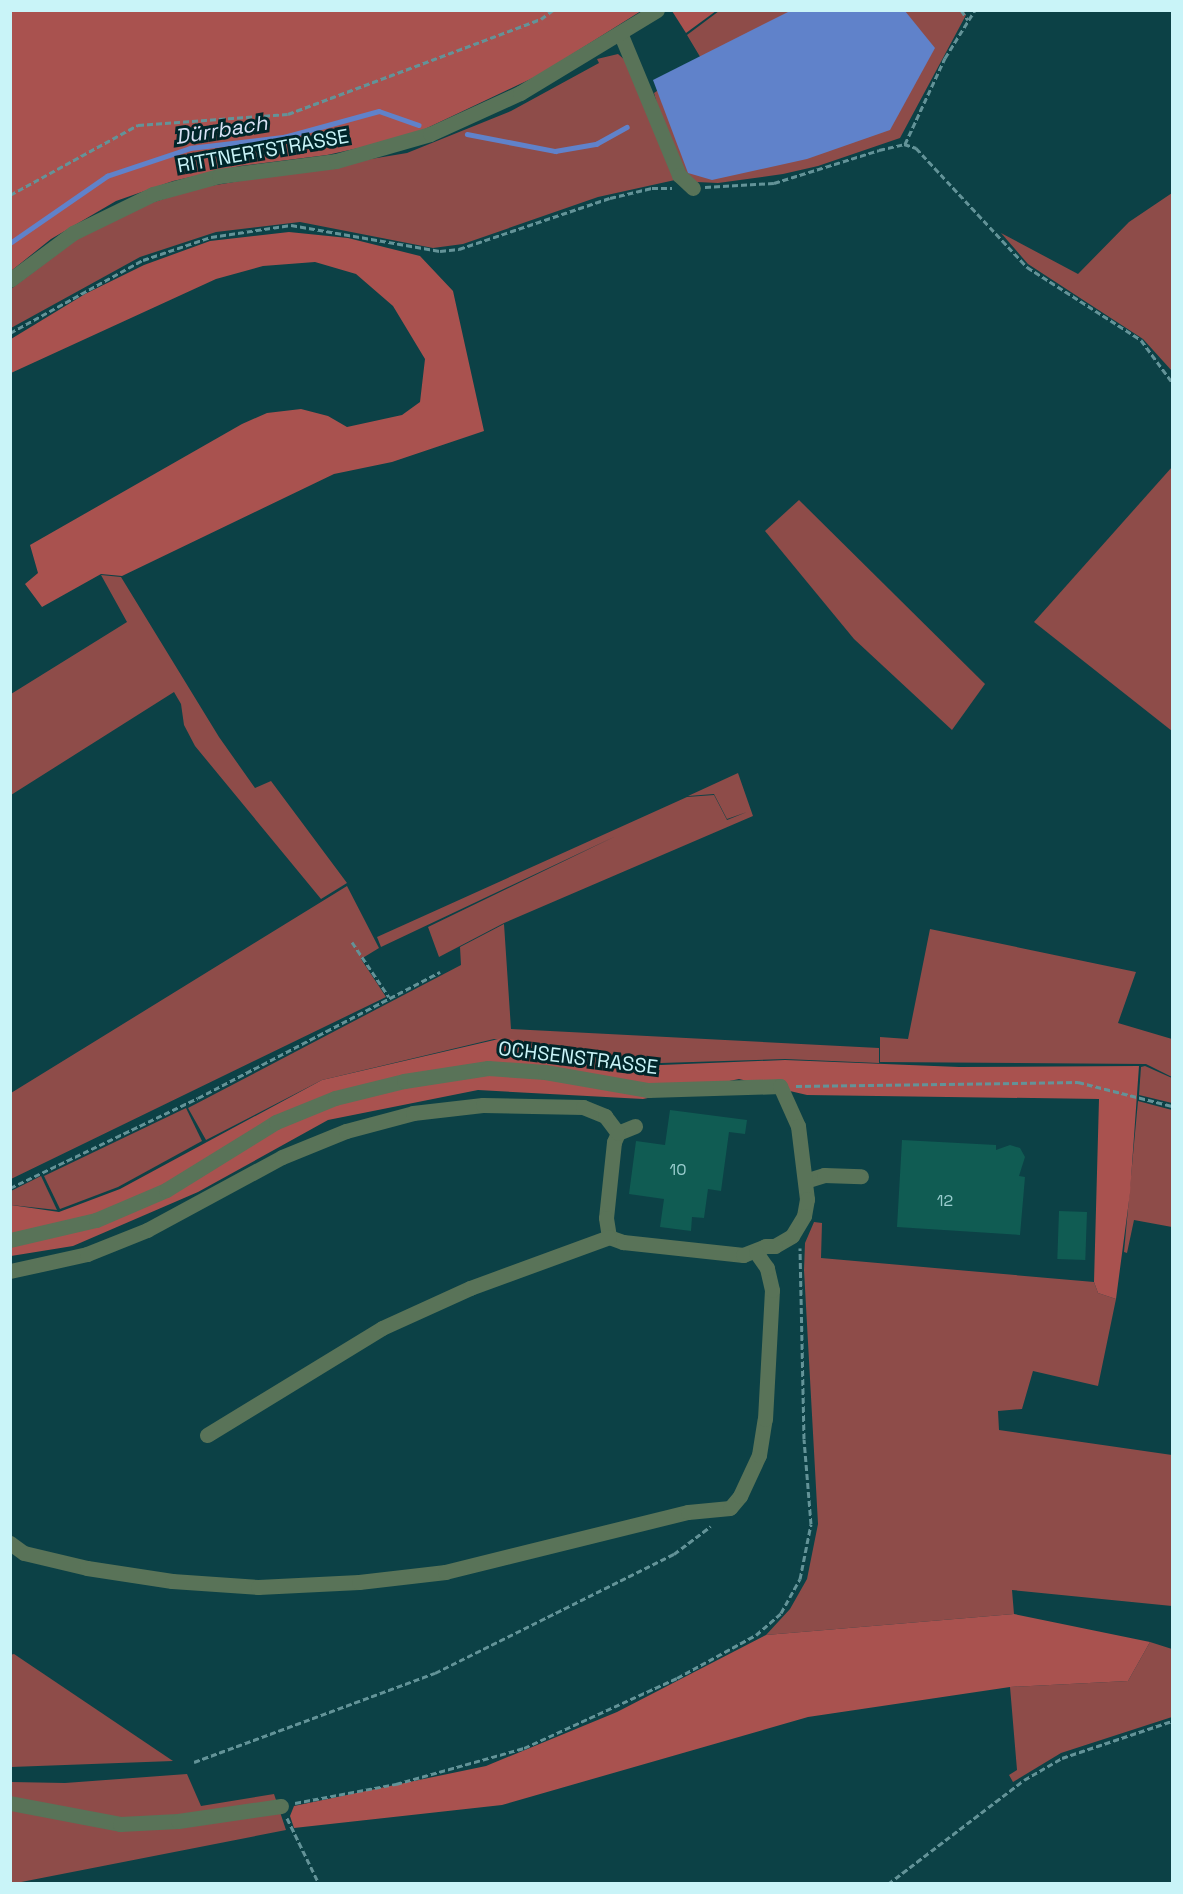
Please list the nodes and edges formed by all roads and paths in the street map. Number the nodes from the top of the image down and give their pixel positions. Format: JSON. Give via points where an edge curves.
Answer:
{"nodes":[{"id":1,"x":553,"y":10,"type":"edge"},
{"id":2,"x":657,"y":10,"type":"edge"},
{"id":3,"x":961,"y":10,"type":"edge"},
{"id":4,"x":975,"y":10,"type":"edge"},
{"id":5,"x":968,"y":20,"type":"junction"},
{"id":6,"x":621,"y":34,"type":"junction"},
{"id":7,"x":904,"y":144,"type":"junction"},
{"id":8,"x":693,"y":188,"type":"junction"},
{"id":9,"x":10,"y":195,"type":"edge"},
{"id":10,"x":10,"y":280,"type":"edge"},
{"id":11,"x":10,"y":333,"type":"edge"},
{"id":12,"x":1173,"y":382,"type":"edge"},
{"id":13,"x":352,"y":942,"type":"dead end"},
{"id":14,"x":440,"y":972,"type":"dead end"},
{"id":15,"x":389,"y":997,"type":"junction"},
{"id":16,"x":780,"y":1086,"type":"junction"},
{"id":17,"x":1173,"y":1106,"type":"edge"},
{"id":18,"x":635,"y":1126,"type":"dead end"},
{"id":19,"x":618,"y":1133,"type":"junction"},
{"id":20,"x":861,"y":1176,"type":"dead end"},
{"id":21,"x":808,"y":1180,"type":"junction"},
{"id":22,"x":10,"y":1188,"type":"edge"},
{"id":23,"x":801,"y":1224,"type":"junction"},
{"id":24,"x":609,"y":1237,"type":"junction"},
{"id":25,"x":10,"y":1240,"type":"edge"},
{"id":26,"x":760,"y":1249,"type":"junction"},
{"id":27,"x":10,"y":1271,"type":"edge"},
{"id":28,"x":207,"y":1435,"type":"dead end"},
{"id":29,"x":730,"y":1508,"type":"junction"},
{"id":30,"x":10,"y":1543,"type":"edge"},
{"id":31,"x":1173,"y":1721,"type":"edge"},
{"id":32,"x":194,"y":1762,"type":"dead end"},
{"id":33,"x":10,"y":1803,"type":"edge"},
{"id":34,"x":281,"y":1806,"type":"junction"},
{"id":35,"x":319,"y":1884,"type":"edge"},
{"id":36,"x":888,"y":1884,"type":"edge"}],
"edges":[{"from":1,"to":9,"type":"path","via":[[541,19],[288,114],[138,126]]},
{"from":2,"to":6,"type":"street","name":"RITTNERTSTRASSE"},
{"from":3,"to":5,"type":"path"},
{"from":4,"to":5,"type":"path"},
{"from":5,"to":7,"type":"path","via":[[945,58]]},
{"from":6,"to":8,"type":"street","via":[[679,174]]},
{"from":6,"to":10,"type":"street","name":"RITTNERTSTRASSE","via":[[510,98],[395,147],[336,161],[219,176],[126,204],[73,233]]},
{"from":7,"to":8,"type":"path","via":[[774,183]]},
{"from":7,"to":12,"type":"path","via":[[930,159],[1027,267],[1141,340]]},
{"from":8,"to":11,"type":"path","via":[[652,188],[459,249],[440,251],[291,225],[211,237],[143,260]]},
{"from":13,"to":15,"type":"path"},
{"from":14,"to":15,"type":"path"},
{"from":15,"to":22,"type":"path","via":[[198,1098]]},
{"from":16,"to":17,"type":"path","via":[[1078,1082]]},
{"from":16,"to":21,"type":"street","via":[[798,1126]]},
{"from":16,"to":25,"type":"street","name":"OCHSENSTRASSE","via":[[648,1090],[545,1072],[488,1068],[404,1081],[335,1098],[276,1122],[166,1190],[96,1220]]},
{"from":18,"to":19,"type":"street"},
{"from":19,"to":24,"type":"street","via":[[606,1218]]},
{"from":19,"to":27,"type":"street","via":[[605,1116],[583,1107],[483,1105],[412,1113],[346,1131],[282,1157],[147,1230],[87,1254]]},
{"from":20,"to":21,"type":"street","via":[[824,1175]]},
{"from":21,"to":23,"type":"street"},
{"from":23,"to":26,"type":"street","via":[[786,1240]]},
{"from":23,"to":34,"type":"path","via":[[804,1439],[811,1524],[800,1580],[781,1613],[756,1635],[677,1678],[524,1748],[396,1784]]},
{"from":24,"to":26,"type":"street","via":[[623,1242],[743,1255]]},
{"from":24,"to":28,"type":"street","via":[[470,1288],[382,1328]]},
{"from":26,"to":29,"type":"street","via":[[772,1290],[765,1419],[759,1455],[740,1496]]},
{"from":29,"to":30,"type":"street","via":[[688,1512],[446,1572],[258,1587],[172,1581],[87,1568],[24,1553]]},
{"from":29,"to":32,"type":"path","via":[[674,1554],[554,1617],[435,1673]]},
{"from":31,"to":36,"type":"path","via":[[1062,1758],[1024,1780]]},
{"from":33,"to":34,"type":"street","via":[[120,1824],[178,1821]]},
{"from":34,"to":35,"type":"path"}]}
